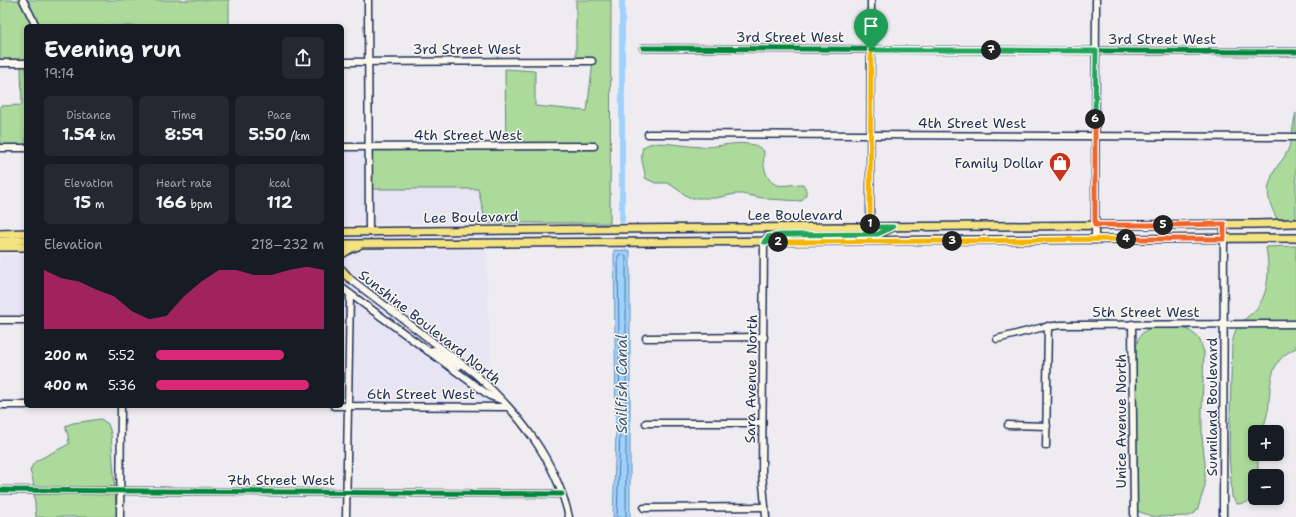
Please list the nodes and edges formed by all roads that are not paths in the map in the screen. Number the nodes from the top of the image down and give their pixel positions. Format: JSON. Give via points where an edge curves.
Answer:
{"nodes":[{"id":1,"x":23,"y":0,"type":"edge"},
{"id":2,"x":368,"y":0,"type":"edge"},
{"id":3,"x":871,"y":0,"type":"edge"},
{"id":4,"x":1096,"y":0,"type":"edge"},
{"id":5,"x":35,"y":24,"type":"edge"},
{"id":6,"x":643,"y":48,"type":"dead end"},
{"id":7,"x":871,"y":50,"type":"junction"},
{"id":8,"x":1096,"y":51,"type":"junction"},
{"id":9,"x":1296,"y":52,"type":"edge"},
{"id":10,"x":592,"y":61,"type":"dead end"},
{"id":11,"x":344,"y":62,"type":"edge"},
{"id":12,"x":368,"y":62,"type":"junction"},
{"id":13,"x":0,"y":63,"type":"edge"},
{"id":14,"x":24,"y":63,"type":"edge"},
{"id":15,"x":648,"y":134,"type":"dead end"},
{"id":16,"x":870,"y":135,"type":"junction"},
{"id":17,"x":1095,"y":136,"type":"junction"},
{"id":18,"x":1296,"y":137,"type":"edge"},
{"id":19,"x":594,"y":146,"type":"dead end"},
{"id":20,"x":344,"y":147,"type":"edge"},
{"id":21,"x":368,"y":147,"type":"junction"},
{"id":22,"x":0,"y":148,"type":"edge"},
{"id":23,"x":24,"y":148,"type":"edge"},
{"id":24,"x":1296,"y":223,"type":"edge"},
{"id":25,"x":1224,"y":224,"type":"junction"},
{"id":26,"x":1095,"y":225,"type":"junction"},
{"id":27,"x":870,"y":227,"type":"junction"},
{"id":28,"x":893,"y":227,"type":"junction"},
{"id":29,"x":344,"y":232,"type":"edge"},
{"id":30,"x":369,"y":232,"type":"junction"},
{"id":31,"x":24,"y":233,"type":"edge"},
{"id":32,"x":0,"y":234,"type":"edge"},
{"id":33,"x":1296,"y":238,"type":"edge"},
{"id":34,"x":1224,"y":239,"type":"junction"},
{"id":35,"x":24,"y":240,"type":"edge"},
{"id":36,"x":1095,"y":240,"type":"junction"},
{"id":37,"x":0,"y":241,"type":"edge"},
{"id":38,"x":764,"y":242,"type":"junction"},
{"id":39,"x":344,"y":244,"type":"edge"},
{"id":40,"x":362,"y":245,"type":"junction"},
{"id":41,"x":24,"y":247,"type":"edge"},
{"id":42,"x":0,"y":248,"type":"edge"},
{"id":43,"x":344,"y":253,"type":"edge"},
{"id":44,"x":344,"y":272,"type":"edge"},
{"id":45,"x":344,"y":274,"type":"edge"},
{"id":46,"x":349,"y":278,"type":"junction"},
{"id":47,"x":344,"y":290,"type":"edge"},
{"id":48,"x":350,"y":294,"type":"junction"},
{"id":49,"x":0,"y":320,"type":"edge"},
{"id":50,"x":24,"y":320,"type":"edge"},
{"id":51,"x":344,"y":322,"type":"edge"},
{"id":52,"x":349,"y":322,"type":"junction"},
{"id":53,"x":1132,"y":324,"type":"junction"},
{"id":54,"x":1224,"y":324,"type":"junction"},
{"id":55,"x":1296,"y":324,"type":"edge"},
{"id":56,"x":1048,"y":326,"type":"junction"},
{"id":57,"x":427,"y":337,"type":"junction"},
{"id":58,"x":764,"y":337,"type":"junction"},
{"id":59,"x":646,"y":338,"type":"dead end"},
{"id":60,"x":997,"y":339,"type":"dead end"},
{"id":61,"x":428,"y":351,"type":"junction"},
{"id":62,"x":474,"y":373,"type":"junction"},
{"id":63,"x":501,"y":400,"type":"junction"},
{"id":64,"x":0,"y":405,"type":"edge"},
{"id":65,"x":24,"y":405,"type":"edge"},
{"id":66,"x":344,"y":406,"type":"edge"},
{"id":67,"x":348,"y":406,"type":"junction"},
{"id":68,"x":508,"y":407,"type":"junction"},
{"id":69,"x":121,"y":408,"type":"edge"},
{"id":70,"x":646,"y":423,"type":"dead end"},
{"id":71,"x":762,"y":423,"type":"junction"},
{"id":72,"x":1008,"y":425,"type":"dead end"},
{"id":73,"x":1047,"y":426,"type":"junction"},
{"id":74,"x":1046,"y":446,"type":"dead end"},
{"id":75,"x":0,"y":490,"type":"edge"},
{"id":76,"x":120,"y":491,"type":"junction"},
{"id":77,"x":347,"y":492,"type":"junction"},
{"id":78,"x":562,"y":494,"type":"junction"},
{"id":79,"x":764,"y":507,"type":"junction"},
{"id":80,"x":644,"y":508,"type":"dead end"},
{"id":81,"x":120,"y":517,"type":"edge"},
{"id":82,"x":346,"y":517,"type":"edge"},
{"id":83,"x":569,"y":517,"type":"edge"},
{"id":84,"x":766,"y":517,"type":"edge"},
{"id":85,"x":1134,"y":517,"type":"edge"},
{"id":86,"x":1223,"y":517,"type":"edge"}],
"edges":[{"from":1,"to":5,"type":"street"},
{"from":2,"to":12,"type":"street"},
{"from":3,"to":7,"type":"street"},
{"from":4,"to":8,"type":"street"},
{"from":6,"to":7,"type":"street","name":"3rd Street West"},
{"from":7,"to":8,"type":"street","name":"3rd Street West"},
{"from":7,"to":16,"type":"street"},
{"from":8,"to":9,"type":"street","name":"3rd Street West"},
{"from":8,"to":17,"type":"street"},
{"from":10,"to":12,"type":"street","name":"3rd Street West"},
{"from":11,"to":12,"type":"street","name":"3rd Street West"},
{"from":12,"to":21,"type":"street"},
{"from":13,"to":14,"type":"street"},
{"from":15,"to":16,"type":"street","name":"4th Street West"},
{"from":16,"to":17,"type":"street","name":"4th Street West"},
{"from":16,"to":27,"type":"street"},
{"from":17,"to":18,"type":"street","name":"4th Street West"},
{"from":17,"to":26,"type":"street"},
{"from":19,"to":21,"type":"street","name":"4th Street West"},
{"from":20,"to":21,"type":"street","name":"4th Street West"},
{"from":21,"to":30,"type":"street"},
{"from":22,"to":23,"type":"street"},
{"from":24,"to":25,"type":"main road","name":"Lee Boulevard"},
{"from":25,"to":26,"type":"main road","name":"Lee Boulevard"},
{"from":25,"to":34,"type":"street","name":"Sunniland Boulevard"},
{"from":26,"to":28,"type":"main road","name":"Lee Boulevard"},
{"from":26,"to":36,"type":"street"},
{"from":27,"to":28,"type":"main road","name":"Lee Boulevard"},
{"from":27,"to":30,"type":"main road","name":"Lee Boulevard"},
{"from":28,"to":38,"type":"main road","via":[[878,234],[780,235],[768,237]]},
{"from":29,"to":30,"type":"main road","name":"Lee Boulevard"},
{"from":31,"to":32,"type":"main road"},
{"from":33,"to":34,"type":"main road","name":"Lee Boulevard"},
{"from":34,"to":36,"type":"main road","name":"Lee Boulevard"},
{"from":34,"to":54,"type":"street","name":"Sunniland Boulevard"},
{"from":35,"to":37,"type":"main road"},
{"from":36,"to":38,"type":"main road","name":"Lee Boulevard"},
{"from":38,"to":40,"type":"main road","name":"Lee Boulevard"},
{"from":38,"to":58,"type":"street","name":"Sara Avenue North"},
{"from":39,"to":40,"type":"main road","name":"Lee Boulevard"},
{"from":40,"to":43,"type":"main road"},
{"from":41,"to":42,"type":"main road"},
{"from":44,"to":46,"type":"main road"},
{"from":45,"to":46,"type":"street","name":"Sunshine Boulevard North"},
{"from":46,"to":57,"type":"street","name":"Sunshine Boulevard North"},
{"from":47,"to":48,"type":"street","name":"Sunshine Boulevard North"},
{"from":48,"to":52,"type":"street"},
{"from":48,"to":61,"type":"street","name":"Sunshine Boulevard North"},
{"from":49,"to":50,"type":"street"},
{"from":51,"to":52,"type":"street"},
{"from":52,"to":67,"type":"street"},
{"from":53,"to":54,"type":"street","name":"5th Street West"},
{"from":53,"to":56,"type":"street","name":"5th Street West"},
{"from":53,"to":85,"type":"street","name":"Unice Avenue North"},
{"from":54,"to":55,"type":"street","name":"5th Street West"},
{"from":54,"to":86,"type":"street","name":"Sunniland Boulevard"},
{"from":56,"to":60,"type":"street","name":"5th Street West"},
{"from":56,"to":73,"type":"street"},
{"from":57,"to":61,"type":"street"},
{"from":57,"to":62,"type":"street","name":"Sunshine Boulevard North"},
{"from":58,"to":59,"type":"street"},
{"from":58,"to":71,"type":"street","name":"Sara Avenue North"},
{"from":61,"to":62,"type":"street","via":[[434,350]]},
{"from":61,"to":63,"type":"street","name":"Sunshine Boulevard North","via":[[490,396]]},
{"from":62,"to":63,"type":"street","name":"Sunshine Boulevard North"},
{"from":63,"to":68,"type":"street","name":"Sunshine Boulevard North"},
{"from":64,"to":65,"type":"street"},
{"from":66,"to":67,"type":"street","name":"6th Street West"},
{"from":67,"to":68,"type":"street","name":"6th Street West"},
{"from":67,"to":77,"type":"street"},
{"from":68,"to":78,"type":"street","name":"Sunshine Boulevard North","via":[[541,450]]},
{"from":69,"to":76,"type":"street"},
{"from":70,"to":71,"type":"street"},
{"from":71,"to":79,"type":"street","name":"Sara Avenue North"},
{"from":72,"to":73,"type":"street"},
{"from":73,"to":74,"type":"street"},
{"from":75,"to":76,"type":"street","name":"7th Street West"},
{"from":76,"to":77,"type":"street","name":"7th Street West"},
{"from":76,"to":81,"type":"street"},
{"from":77,"to":78,"type":"street","name":"7th Street West"},
{"from":77,"to":82,"type":"street"},
{"from":78,"to":83,"type":"street","name":"Sunshine Boulevard North"},
{"from":79,"to":80,"type":"street"},
{"from":79,"to":84,"type":"street","name":"Sara Avenue North"}]}
